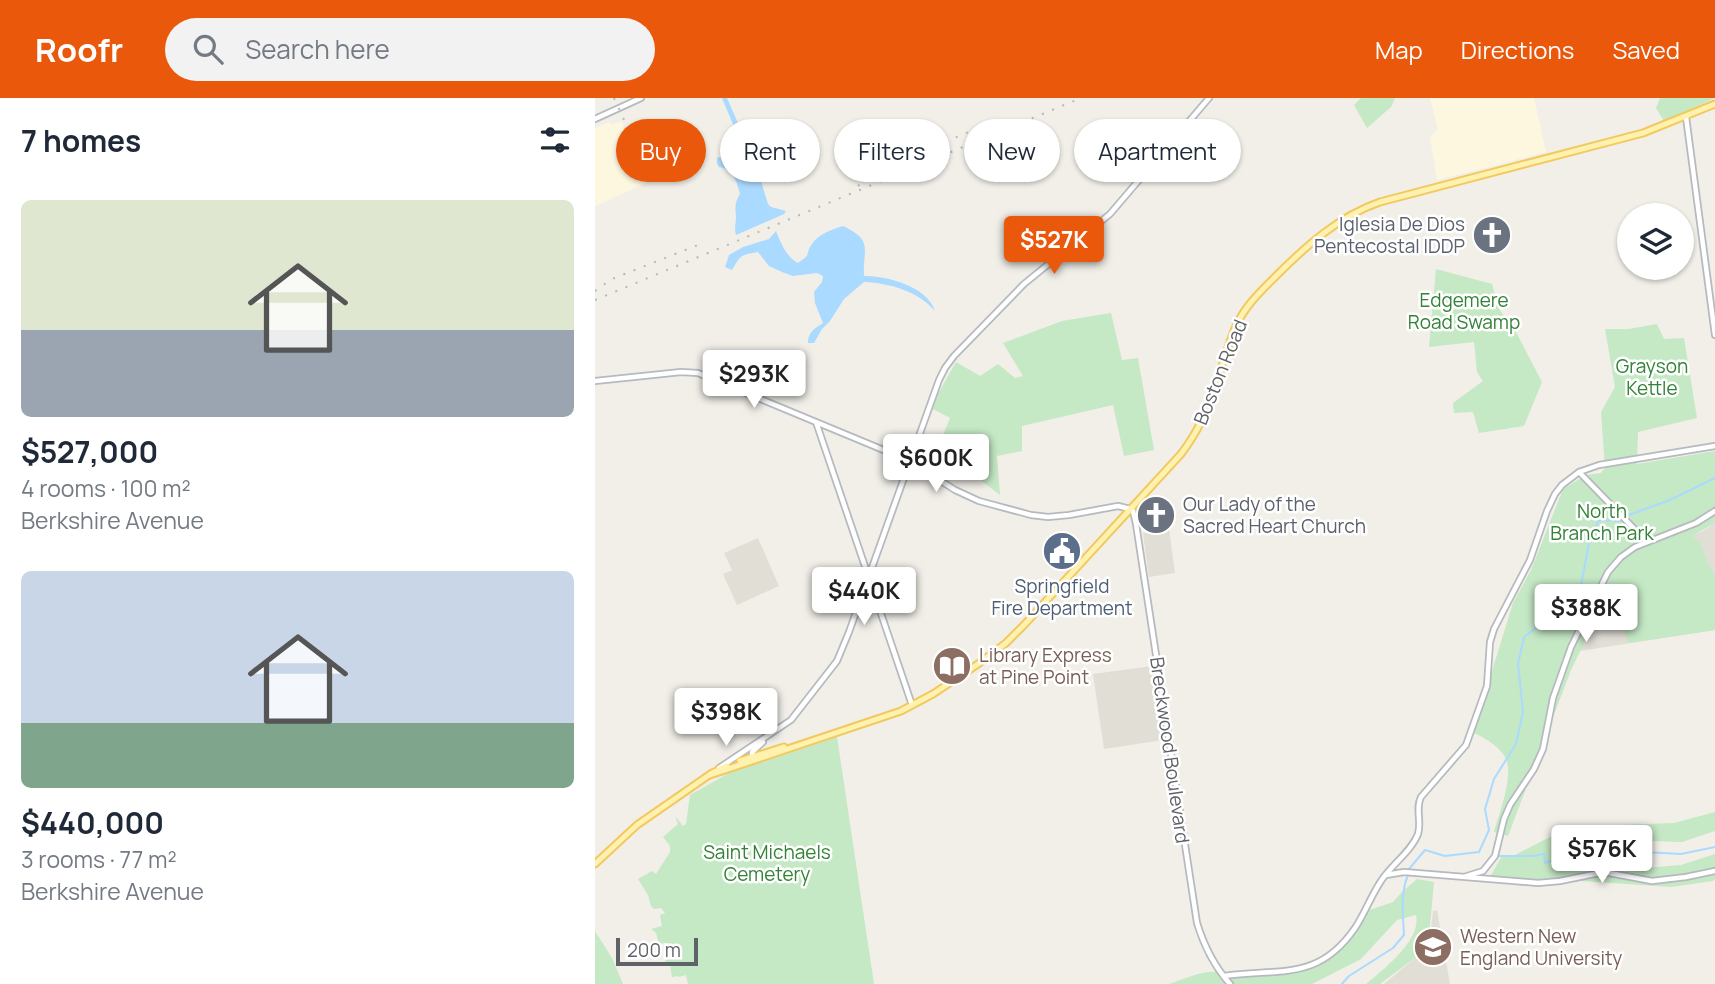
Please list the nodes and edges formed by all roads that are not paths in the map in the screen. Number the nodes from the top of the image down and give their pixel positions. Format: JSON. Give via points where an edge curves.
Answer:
{"nodes":[{"id":1,"x":641,"y":98,"type":"edge"},
{"id":2,"x":1209,"y":98,"type":"edge"},
{"id":3,"x":1715,"y":104,"type":"edge"},
{"id":4,"x":1686,"y":117,"type":"junction"},
{"id":5,"x":595,"y":119,"type":"edge"},
{"id":6,"x":1715,"y":335,"type":"edge"},
{"id":7,"x":595,"y":381,"type":"edge"},
{"id":8,"x":816,"y":422,"type":"junction"},
{"id":9,"x":1715,"y":446,"type":"edge"},
{"id":10,"x":910,"y":461,"type":"junction"},
{"id":11,"x":1579,"y":472,"type":"junction"},
{"id":12,"x":1130,"y":509,"type":"junction"},
{"id":13,"x":1715,"y":511,"type":"edge"},
{"id":14,"x":1647,"y":542,"type":"junction"},
{"id":15,"x":868,"y":578,"type":"junction"},
{"id":16,"x":912,"y":705,"type":"junction"},
{"id":17,"x":769,"y":736,"type":"junction"},
{"id":18,"x":751,"y":747,"type":"junction"},
{"id":19,"x":751,"y":760,"type":"junction"},
{"id":20,"x":719,"y":769,"type":"junction"},
{"id":21,"x":710,"y":775,"type":"junction"},
{"id":22,"x":595,"y":864,"type":"edge"},
{"id":23,"x":1392,"y":867,"type":"junction"},
{"id":24,"x":1483,"y":870,"type":"junction"},
{"id":25,"x":1715,"y":871,"type":"edge"},
{"id":26,"x":1405,"y":872,"type":"junction"},
{"id":27,"x":1464,"y":877,"type":"junction"},
{"id":28,"x":1383,"y":878,"type":"junction"},
{"id":29,"x":1486,"y":879,"type":"junction"},
{"id":30,"x":1223,"y":976,"type":"junction"},
{"id":31,"x":1230,"y":984,"type":"edge"}],
"edges":[{"from":1,"to":5,"type":"main road"},
{"from":2,"to":10,"type":"main road","via":[[1110,214],[1024,284],[949,362]]},
{"from":3,"to":4,"type":"main road","name":"Boston Road"},
{"from":4,"to":6,"type":"main road"},
{"from":4,"to":12,"type":"main road","name":"Boston Road","via":[[1643,133],[1378,202],[1325,232],[1245,309],[1192,439]]},
{"from":7,"to":8,"type":"main road","via":[[698,373]]},
{"from":8,"to":10,"type":"main road"},
{"from":8,"to":15,"type":"main road"},
{"from":9,"to":11,"type":"main road","via":[[1607,463]]},
{"from":10,"to":12,"type":"main road","via":[[968,497],[1031,515],[1063,516],[1115,506]]},
{"from":10,"to":15,"type":"main road"},
{"from":11,"to":14,"type":"main road"},
{"from":11,"to":23,"type":"main road","via":[[1555,494],[1530,560],[1494,629],[1487,686],[1467,745],[1421,797],[1417,836]]},
{"from":12,"to":16,"type":"main road","name":"Boston Road","via":[[1006,643]]},
{"from":12,"to":30,"type":"main road","name":"Breckwood Boulevard","via":[[1136,524],[1197,923]]},
{"from":13,"to":14,"type":"main road"},
{"from":14,"to":24,"type":"main road","via":[[1611,568],[1584,619],[1553,698],[1542,754],[1512,800],[1496,854]]},
{"from":15,"to":16,"type":"main road"},
{"from":15,"to":17,"type":"main road","via":[[837,661],[791,720]]},
{"from":16,"to":19,"type":"main road","name":"Boston Road"},
{"from":17,"to":18,"type":"main road"},
{"from":17,"to":19,"type":"main road","via":[[752,752]]},
{"from":18,"to":19,"type":"main road","via":[[746,753]]},
{"from":18,"to":20,"type":"main road"},
{"from":19,"to":20,"type":"main road"},
{"from":19,"to":21,"type":"main road"},
{"from":20,"to":21,"type":"main road"},
{"from":21,"to":22,"type":"main road","via":[[637,825]]},
{"from":23,"to":26,"type":"main road"},
{"from":23,"to":28,"type":"main road"},
{"from":24,"to":27,"type":"main road"},
{"from":24,"to":29,"type":"main road"},
{"from":25,"to":29,"type":"main road","via":[[1656,881],[1607,872],[1544,882]]},
{"from":26,"to":27,"type":"main road"},
{"from":26,"to":28,"type":"main road"},
{"from":27,"to":29,"type":"main road"},
{"from":28,"to":30,"type":"main road","via":[[1353,930],[1321,961],[1293,970]]},
{"from":30,"to":31,"type":"main road","name":"Breckwood Boulevard"}]}
